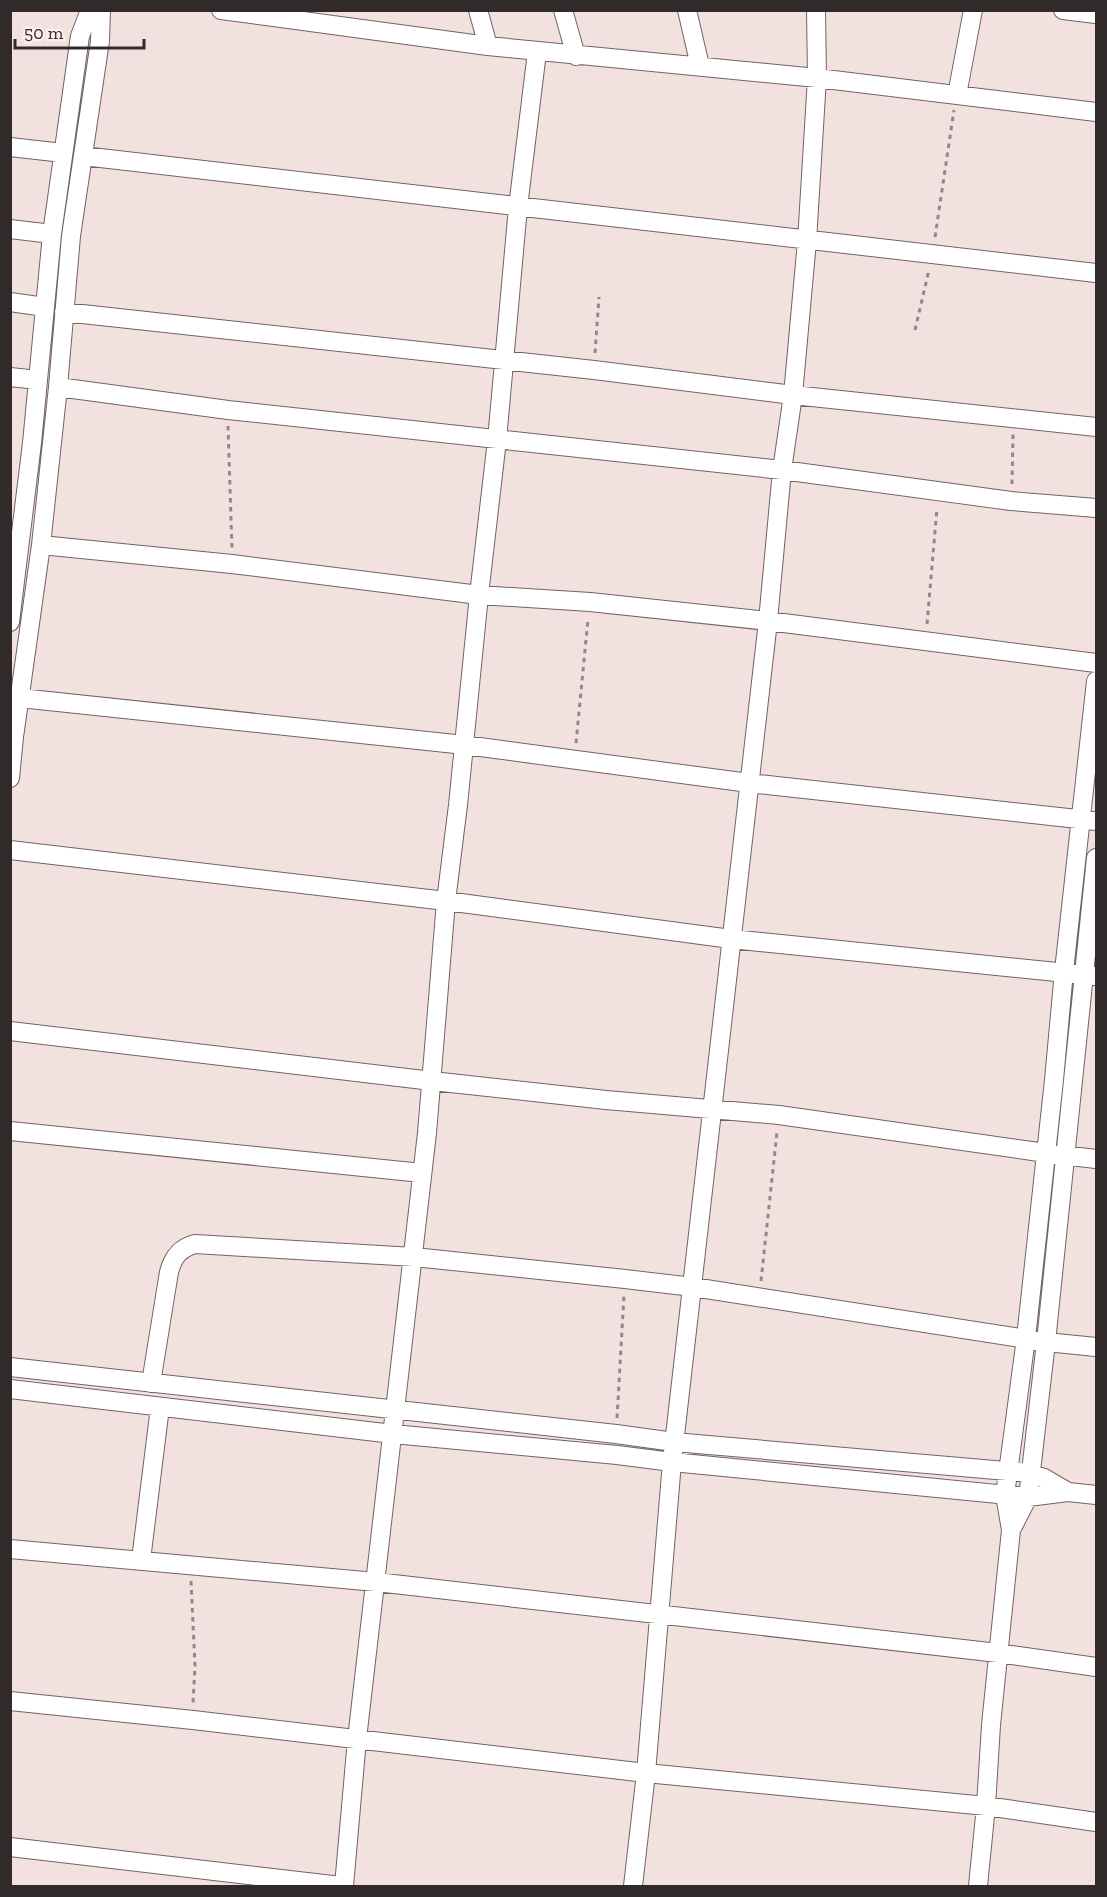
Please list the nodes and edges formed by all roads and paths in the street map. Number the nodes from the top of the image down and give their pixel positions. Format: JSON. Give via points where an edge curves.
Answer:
{"nodes":[{"id":1,"x":90,"y":10,"type":"edge"},
{"id":2,"x":101,"y":10,"type":"edge"},
{"id":3,"x":221,"y":10,"type":"edge"},
{"id":4,"x":478,"y":10,"type":"edge"},
{"id":5,"x":563,"y":10,"type":"edge"},
{"id":6,"x":687,"y":10,"type":"edge"},
{"id":7,"x":816,"y":10,"type":"edge"},
{"id":8,"x":973,"y":10,"type":"edge"},
{"id":9,"x":1063,"y":10,"type":"edge"},
{"id":10,"x":1096,"y":14,"type":"edge"},
{"id":11,"x":338,"y":19,"type":"edge"},
{"id":12,"x":488,"y":46,"type":"junction"},
{"id":13,"x":537,"y":52,"type":"junction"},
{"id":14,"x":576,"y":56,"type":"junction"},
{"id":15,"x":700,"y":66,"type":"junction"},
{"id":16,"x":817,"y":78,"type":"junction"},
{"id":17,"x":957,"y":95,"type":"junction"},
{"id":18,"x":1096,"y":112,"type":"edge"},
{"id":19,"x":10,"y":147,"type":"edge"},
{"id":20,"x":63,"y":153,"type":"junction"},
{"id":21,"x":83,"y":156,"type":"junction"},
{"id":22,"x":518,"y":207,"type":"junction"},
{"id":23,"x":10,"y":229,"type":"edge"},
{"id":24,"x":52,"y":234,"type":"junction"},
{"id":25,"x":807,"y":241,"type":"junction"},
{"id":26,"x":933,"y":253,"type":"junction"},
{"id":27,"x":1096,"y":273,"type":"edge"},
{"id":28,"x":599,"y":297,"type":"dead end"},
{"id":29,"x":10,"y":302,"type":"edge"},
{"id":30,"x":45,"y":306,"type":"junction"},
{"id":31,"x":64,"y":312,"type":"junction"},
{"id":32,"x":915,"y":330,"type":"dead end"},
{"id":33,"x":503,"y":361,"type":"junction"},
{"id":34,"x":594,"y":370,"type":"junction"},
{"id":35,"x":10,"y":377,"type":"edge"},
{"id":36,"x":38,"y":380,"type":"junction"},
{"id":37,"x":58,"y":387,"type":"junction"},
{"id":38,"x":793,"y":395,"type":"junction"},
{"id":39,"x":228,"y":410,"type":"junction"},
{"id":40,"x":1013,"y":419,"type":"junction"},
{"id":41,"x":1096,"y":428,"type":"edge"},
{"id":42,"x":497,"y":440,"type":"junction"},
{"id":43,"x":32,"y":443,"type":"junction"},
{"id":44,"x":51,"y":446,"type":"junction"},
{"id":45,"x":782,"y":470,"type":"junction"},
{"id":46,"x":938,"y":491,"type":"junction"},
{"id":47,"x":1011,"y":501,"type":"junction"},
{"id":48,"x":1096,"y":508,"type":"edge"},
{"id":49,"x":16,"y":542,"type":"edge"},
{"id":50,"x":41,"y":545,"type":"junction"},
{"id":51,"x":232,"y":564,"type":"junction"},
{"id":52,"x":479,"y":595,"type":"junction"},
{"id":53,"x":590,"y":602,"type":"junction"},
{"id":54,"x":11,"y":617,"type":"edge"},
{"id":55,"x":10,"y":621,"type":"edge"},
{"id":56,"x":768,"y":621,"type":"junction"},
{"id":57,"x":926,"y":642,"type":"junction"},
{"id":58,"x":1096,"y":663,"type":"edge"},
{"id":59,"x":1096,"y":681,"type":"edge"},
{"id":60,"x":20,"y":698,"type":"junction"},
{"id":61,"x":465,"y":745,"type":"junction"},
{"id":62,"x":574,"y":760,"type":"junction"},
{"id":63,"x":10,"y":778,"type":"edge"},
{"id":64,"x":749,"y":783,"type":"junction"},
{"id":65,"x":1089,"y":820,"type":"edge"},
{"id":66,"x":10,"y":850,"type":"edge"},
{"id":67,"x":1096,"y":858,"type":"edge"},
{"id":68,"x":446,"y":901,"type":"junction"},
{"id":69,"x":731,"y":939,"type":"junction"},
{"id":70,"x":1064,"y":971,"type":"junction"},
{"id":71,"x":1090,"y":975,"type":"edge"},
{"id":72,"x":10,"y":1031,"type":"edge"},
{"id":73,"x":432,"y":1081,"type":"junction"},
{"id":74,"x":712,"y":1108,"type":"junction"},
{"id":75,"x":779,"y":1115,"type":"junction"},
{"id":76,"x":10,"y":1131,"type":"edge"},
{"id":77,"x":1046,"y":1153,"type":"junction"},
{"id":78,"x":1065,"y":1155,"type":"junction"},
{"id":79,"x":1096,"y":1159,"type":"edge"},
{"id":80,"x":422,"y":1173,"type":"junction"},
{"id":81,"x":414,"y":1257,"type":"junction"},
{"id":82,"x":625,"y":1279,"type":"junction"},
{"id":83,"x":693,"y":1287,"type":"junction"},
{"id":84,"x":760,"y":1298,"type":"junction"},
{"id":85,"x":1026,"y":1338,"type":"junction"},
{"id":86,"x":1046,"y":1342,"type":"junction"},
{"id":87,"x":1096,"y":1347,"type":"edge"},
{"id":88,"x":10,"y":1367,"type":"edge"},
{"id":89,"x":151,"y":1383,"type":"junction"},
{"id":90,"x":10,"y":1389,"type":"edge"},
{"id":91,"x":159,"y":1407,"type":"junction"},
{"id":92,"x":396,"y":1410,"type":"junction"},
{"id":93,"x":393,"y":1434,"type":"junction"},
{"id":94,"x":616,"y":1434,"type":"junction"},
{"id":95,"x":675,"y":1442,"type":"junction"},
{"id":96,"x":672,"y":1462,"type":"junction"},
{"id":97,"x":1007,"y":1472,"type":"junction"},
{"id":98,"x":1030,"y":1473,"type":"junction"},
{"id":99,"x":1068,"y":1492,"type":"junction"},
{"id":100,"x":1005,"y":1495,"type":"junction"},
{"id":101,"x":1096,"y":1495,"type":"edge"},
{"id":102,"x":1028,"y":1497,"type":"junction"},
{"id":103,"x":1011,"y":1530,"type":"junction"},
{"id":104,"x":10,"y":1549,"type":"edge"},
{"id":105,"x":141,"y":1560,"type":"junction"},
{"id":106,"x":190,"y":1564,"type":"junction"},
{"id":107,"x":376,"y":1582,"type":"junction"},
{"id":108,"x":658,"y":1615,"type":"junction"},
{"id":109,"x":998,"y":1653,"type":"junction"},
{"id":110,"x":1096,"y":1667,"type":"edge"},
{"id":111,"x":10,"y":1701,"type":"edge"},
{"id":112,"x":193,"y":1720,"type":"junction"},
{"id":113,"x":357,"y":1739,"type":"junction"},
{"id":114,"x":646,"y":1773,"type":"junction"},
{"id":115,"x":986,"y":1806,"type":"junction"},
{"id":116,"x":1096,"y":1822,"type":"edge"},
{"id":117,"x":10,"y":1847,"type":"edge"},
{"id":118,"x":343,"y":1887,"type":"edge"},
{"id":119,"x":633,"y":1887,"type":"edge"},
{"id":120,"x":978,"y":1887,"type":"edge"}],
"edges":[{"from":1,"to":20,"type":"street","via":[[80,36]]},
{"from":2,"to":21,"type":"street"},
{"from":3,"to":11,"type":"street"},
{"from":4,"to":12,"type":"street"},
{"from":5,"to":14,"type":"street"},
{"from":6,"to":15,"type":"street"},
{"from":7,"to":16,"type":"street"},
{"from":8,"to":17,"type":"street"},
{"from":9,"to":10,"type":"street"},
{"from":11,"to":12,"type":"street"},
{"from":12,"to":13,"type":"street"},
{"from":13,"to":14,"type":"street"},
{"from":13,"to":22,"type":"street"},
{"from":14,"to":15,"type":"street"},
{"from":15,"to":16,"type":"street"},
{"from":16,"to":17,"type":"street"},
{"from":16,"to":25,"type":"street"},
{"from":17,"to":18,"type":"street"},
{"from":17,"to":26,"type":"path"},
{"from":19,"to":20,"type":"street"},
{"from":20,"to":24,"type":"street"},
{"from":21,"to":22,"type":"street"},
{"from":21,"to":31,"type":"street"},
{"from":22,"to":25,"type":"street"},
{"from":22,"to":33,"type":"street"},
{"from":23,"to":24,"type":"street"},
{"from":24,"to":30,"type":"street"},
{"from":25,"to":26,"type":"street"},
{"from":25,"to":38,"type":"street"},
{"from":26,"to":27,"type":"street"},
{"from":26,"to":32,"type":"path"},
{"from":28,"to":34,"type":"path"},
{"from":29,"to":30,"type":"street"},
{"from":30,"to":36,"type":"street"},
{"from":31,"to":33,"type":"street"},
{"from":31,"to":37,"type":"street"},
{"from":33,"to":34,"type":"street"},
{"from":33,"to":42,"type":"street"},
{"from":34,"to":38,"type":"street"},
{"from":35,"to":36,"type":"street"},
{"from":36,"to":43,"type":"street"},
{"from":37,"to":39,"type":"street"},
{"from":37,"to":44,"type":"street"},
{"from":38,"to":40,"type":"street"},
{"from":38,"to":45,"type":"street"},
{"from":39,"to":42,"type":"street"},
{"from":39,"to":51,"type":"path"},
{"from":40,"to":41,"type":"street"},
{"from":40,"to":47,"type":"path"},
{"from":42,"to":45,"type":"street"},
{"from":42,"to":52,"type":"street"},
{"from":43,"to":44,"type":"street"},
{"from":43,"to":49,"type":"street"},
{"from":44,"to":50,"type":"street"},
{"from":45,"to":46,"type":"street"},
{"from":45,"to":56,"type":"street"},
{"from":46,"to":47,"type":"street"},
{"from":46,"to":57,"type":"path"},
{"from":47,"to":48,"type":"street"},
{"from":49,"to":54,"type":"street"},
{"from":50,"to":51,"type":"street"},
{"from":50,"to":60,"type":"street"},
{"from":51,"to":52,"type":"street"},
{"from":52,"to":53,"type":"street"},
{"from":52,"to":61,"type":"street"},
{"from":53,"to":56,"type":"street"},
{"from":53,"to":62,"type":"path"},
{"from":54,"to":55,"type":"street"},
{"from":56,"to":57,"type":"street"},
{"from":56,"to":64,"type":"street"},
{"from":57,"to":58,"type":"street"},
{"from":59,"to":65,"type":"street"},
{"from":60,"to":61,"type":"street"},
{"from":60,"to":63,"type":"street"},
{"from":61,"to":62,"type":"street"},
{"from":61,"to":68,"type":"street"},
{"from":62,"to":64,"type":"street"},
{"from":64,"to":65,"type":"street"},
{"from":64,"to":69,"type":"street"},
{"from":65,"to":70,"type":"street"},
{"from":66,"to":68,"type":"street"},
{"from":67,"to":71,"type":"street"},
{"from":68,"to":69,"type":"street"},
{"from":68,"to":73,"type":"street"},
{"from":69,"to":70,"type":"street"},
{"from":69,"to":74,"type":"street"},
{"from":70,"to":71,"type":"street"},
{"from":70,"to":77,"type":"street"},
{"from":71,"to":78,"type":"street"},
{"from":72,"to":73,"type":"street"},
{"from":73,"to":74,"type":"street"},
{"from":73,"to":80,"type":"street"},
{"from":74,"to":75,"type":"street"},
{"from":74,"to":83,"type":"street"},
{"from":75,"to":77,"type":"street"},
{"from":75,"to":84,"type":"path"},
{"from":76,"to":80,"type":"street"},
{"from":77,"to":78,"type":"street"},
{"from":77,"to":85,"type":"street"},
{"from":78,"to":79,"type":"street"},
{"from":78,"to":86,"type":"street"},
{"from":80,"to":81,"type":"street"},
{"from":81,"to":82,"type":"street"},
{"from":81,"to":89,"type":"street","via":[[195,1244],[182,1249],[169,1272]]},
{"from":81,"to":92,"type":"street"},
{"from":82,"to":83,"type":"street"},
{"from":82,"to":94,"type":"path"},
{"from":83,"to":84,"type":"street"},
{"from":83,"to":95,"type":"street"},
{"from":84,"to":85,"type":"street"},
{"from":85,"to":86,"type":"street"},
{"from":85,"to":97,"type":"street"},
{"from":86,"to":87,"type":"street"},
{"from":86,"to":98,"type":"street"},
{"from":88,"to":89,"type":"street"},
{"from":89,"to":92,"type":"street"},
{"from":90,"to":91,"type":"street"},
{"from":91,"to":93,"type":"street"},
{"from":91,"to":105,"type":"street"},
{"from":92,"to":93,"type":"street"},
{"from":92,"to":94,"type":"street"},
{"from":93,"to":96,"type":"street"},
{"from":93,"to":107,"type":"street"},
{"from":94,"to":95,"type":"street"},
{"from":95,"to":96,"type":"street"},
{"from":95,"to":97,"type":"street"},
{"from":96,"to":100,"type":"street"},
{"from":96,"to":108,"type":"street"},
{"from":97,"to":98,"type":"street"},
{"from":97,"to":100,"type":"street"},
{"from":98,"to":99,"type":"street"},
{"from":98,"to":102,"type":"street"},
{"from":99,"to":101,"type":"street"},
{"from":99,"to":102,"type":"street"},
{"from":100,"to":102,"type":"street"},
{"from":100,"to":103,"type":"street"},
{"from":102,"to":103,"type":"street"},
{"from":103,"to":109,"type":"street"},
{"from":104,"to":105,"type":"street"},
{"from":105,"to":106,"type":"street"},
{"from":106,"to":107,"type":"street"},
{"from":106,"to":112,"type":"path","via":[[195,1666]]},
{"from":107,"to":108,"type":"street"},
{"from":107,"to":113,"type":"street"},
{"from":108,"to":109,"type":"street"},
{"from":108,"to":114,"type":"street"},
{"from":109,"to":110,"type":"street"},
{"from":109,"to":115,"type":"street"},
{"from":111,"to":112,"type":"street"},
{"from":112,"to":113,"type":"street"},
{"from":113,"to":114,"type":"street"},
{"from":113,"to":118,"type":"street"},
{"from":114,"to":115,"type":"street"},
{"from":114,"to":119,"type":"street"},
{"from":115,"to":116,"type":"street"},
{"from":115,"to":120,"type":"street"},
{"from":117,"to":118,"type":"street"}]}
